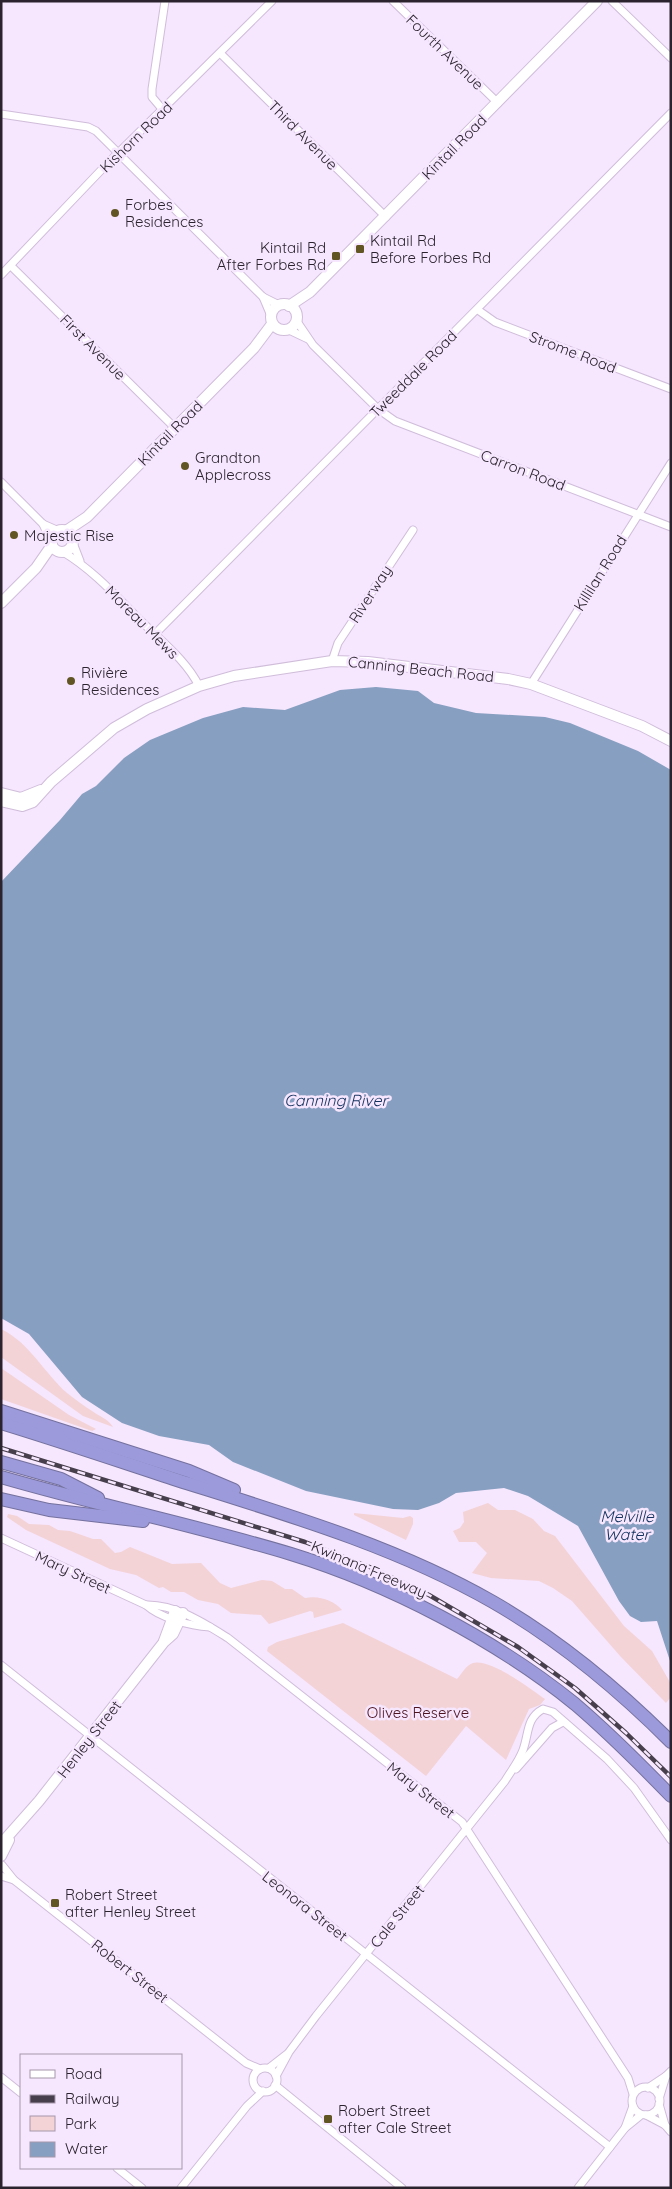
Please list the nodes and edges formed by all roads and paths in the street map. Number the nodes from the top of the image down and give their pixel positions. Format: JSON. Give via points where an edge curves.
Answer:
{"nodes":[{"id":1,"x":165,"y":1,"type":"edge"},
{"id":2,"x":272,"y":1,"type":"edge"},
{"id":3,"x":393,"y":1,"type":"edge"},
{"id":4,"x":597,"y":1,"type":"edge"},
{"id":5,"x":612,"y":1,"type":"edge"},
{"id":6,"x":221,"y":54,"type":"junction"},
{"id":7,"x":671,"y":58,"type":"edge"},
{"id":8,"x":498,"y":103,"type":"junction"},
{"id":9,"x":164,"y":110,"type":"junction"},
{"id":10,"x":671,"y":113,"type":"edge"},
{"id":11,"x":1,"y":114,"type":"edge"},
{"id":12,"x":119,"y":153,"type":"junction"},
{"id":13,"x":386,"y":217,"type":"junction"},
{"id":14,"x":11,"y":266,"type":"junction"},
{"id":15,"x":1,"y":275,"type":"edge"},
{"id":16,"x":310,"y":292,"type":"junction"},
{"id":17,"x":263,"y":296,"type":"junction"},
{"id":18,"x":284,"y":305,"type":"junction"},
{"id":19,"x":478,"y":310,"type":"junction"},
{"id":20,"x":297,"y":319,"type":"junction"},
{"id":21,"x":278,"y":325,"type":"junction"},
{"id":22,"x":308,"y":339,"type":"junction"},
{"id":23,"x":671,"y":389,"type":"edge"},
{"id":24,"x":378,"y":409,"type":"junction"},
{"id":25,"x":175,"y":428,"type":"junction"},
{"id":26,"x":671,"y":464,"type":"edge"},
{"id":27,"x":1,"y":482,"type":"edge"},
{"id":28,"x":638,"y":514,"type":"junction"},
{"id":29,"x":44,"y":524,"type":"junction"},
{"id":30,"x":671,"y":527,"type":"edge"},
{"id":31,"x":413,"y":530,"type":"dead end"},
{"id":32,"x":68,"y":536,"type":"junction"},
{"id":33,"x":57,"y":548,"type":"junction"},
{"id":34,"x":81,"y":562,"type":"junction"},
{"id":35,"x":1,"y":603,"type":"edge"},
{"id":36,"x":154,"y":634,"type":"junction"},
{"id":37,"x":332,"y":661,"type":"junction"},
{"id":38,"x":531,"y":684,"type":"junction"},
{"id":39,"x":199,"y":686,"type":"junction"},
{"id":40,"x":671,"y":741,"type":"edge"},
{"id":41,"x":44,"y":789,"type":"junction"},
{"id":42,"x":1,"y":793,"type":"edge"},
{"id":43,"x":1,"y":801,"type":"edge"},
{"id":44,"x":1,"y":1411,"type":"edge"},
{"id":45,"x":1,"y":1423,"type":"edge"},
{"id":46,"x":1,"y":1430,"type":"edge"},
{"id":47,"x":76,"y":1447,"type":"junction"},
{"id":48,"x":1,"y":1462,"type":"edge"},
{"id":49,"x":1,"y":1477,"type":"edge"},
{"id":50,"x":1,"y":1499,"type":"edge"},
{"id":51,"x":118,"y":1508,"type":"junction"},
{"id":52,"x":321,"y":1526,"type":"junction"},
{"id":53,"x":192,"y":1528,"type":"junction"},
{"id":54,"x":1,"y":1538,"type":"edge"},
{"id":55,"x":177,"y":1616,"type":"junction"},
{"id":56,"x":1,"y":1665,"type":"edge"},
{"id":57,"x":563,"y":1722,"type":"junction"},
{"id":58,"x":91,"y":1736,"type":"junction"},
{"id":59,"x":671,"y":1742,"type":"edge"},
{"id":60,"x":504,"y":1781,"type":"junction"},
{"id":61,"x":671,"y":1796,"type":"edge"},
{"id":62,"x":466,"y":1830,"type":"junction"},
{"id":63,"x":11,"y":1834,"type":"junction"},
{"id":64,"x":671,"y":1840,"type":"edge"},
{"id":65,"x":1,"y":1844,"type":"edge"},
{"id":66,"x":1,"y":1857,"type":"edge"},
{"id":67,"x":2,"y":1866,"type":"edge"},
{"id":68,"x":1,"y":1876,"type":"edge"},
{"id":69,"x":14,"y":1880,"type":"junction"},
{"id":70,"x":366,"y":1954,"type":"junction"},
{"id":71,"x":289,"y":2052,"type":"junction"},
{"id":72,"x":246,"y":2063,"type":"junction"},
{"id":73,"x":269,"y":2068,"type":"junction"},
{"id":74,"x":260,"y":2069,"type":"junction"},
{"id":75,"x":669,"y":2074,"type":"edge"},
{"id":76,"x":276,"y":2076,"type":"junction"},
{"id":77,"x":1,"y":2078,"type":"edge"},
{"id":78,"x":628,"y":2078,"type":"junction"},
{"id":79,"x":255,"y":2083,"type":"junction"},
{"id":80,"x":275,"y":2085,"type":"junction"},
{"id":81,"x":645,"y":2088,"type":"junction"},
{"id":82,"x":266,"y":2091,"type":"junction"},
{"id":83,"x":20,"y":2092,"type":"edge"},
{"id":84,"x":633,"y":2094,"type":"junction"},
{"id":85,"x":292,"y":2100,"type":"junction"},
{"id":86,"x":659,"y":2102,"type":"junction"},
{"id":87,"x":247,"y":2106,"type":"junction"},
{"id":88,"x":633,"y":2106,"type":"junction"},
{"id":89,"x":644,"y":2115,"type":"junction"},
{"id":90,"x":665,"y":2125,"type":"junction"},
{"id":91,"x":625,"y":2128,"type":"junction"},
{"id":92,"x":671,"y":2132,"type":"edge"},
{"id":93,"x":610,"y":2147,"type":"junction"},
{"id":94,"x":118,"y":2169,"type":"edge"},
{"id":95,"x":142,"y":2188,"type":"edge"},
{"id":96,"x":181,"y":2188,"type":"edge"},
{"id":97,"x":402,"y":2188,"type":"edge"},
{"id":98,"x":578,"y":2188,"type":"edge"}],
"edges":[{"from":1,"to":9,"type":"street","via":[[152,89],[152,97]]},
{"from":2,"to":6,"type":"street","name":"Kishorn Road"},
{"from":3,"to":8,"type":"street","name":"Fourth Avenue"},
{"from":4,"to":8,"type":"street","name":"Kintail Road"},
{"from":5,"to":7,"type":"street"},
{"from":6,"to":9,"type":"street","name":"Kishorn Road"},
{"from":6,"to":13,"type":"street","name":"Third Avenue"},
{"from":8,"to":13,"type":"street","name":"Kintail Road"},
{"from":9,"to":12,"type":"street","name":"Kishorn Road"},
{"from":10,"to":19,"type":"street","name":"Tweeddale Road"},
{"from":11,"to":12,"type":"street","via":[[88,127],[104,136]]},
{"from":12,"to":14,"type":"street","name":"Kishorn Road"},
{"from":12,"to":17,"type":"street"},
{"from":13,"to":16,"type":"street","name":"Kintail Road"},
{"from":14,"to":15,"type":"street","name":"Kishorn Road"},
{"from":14,"to":25,"type":"street","name":"First Avenue"},
{"from":16,"to":18,"type":"street","name":"Kintail Road"},
{"from":16,"to":20,"type":"street","name":"Kintail Road"},
{"from":17,"to":18,"type":"street"},
{"from":17,"to":21,"type":"street"},
{"from":18,"to":20,"type":"street","via":[[295,310]]},
{"from":18,"to":21,"type":"street","via":[[273,309]]},
{"from":19,"to":23,"type":"street","name":"Strome Road","via":[[495,322]]},
{"from":19,"to":24,"type":"street","name":"Tweeddale Road"},
{"from":20,"to":21,"type":"street","name":"Kintail Road"},
{"from":20,"to":22,"type":"street"},
{"from":21,"to":22,"type":"street"},
{"from":21,"to":25,"type":"street","name":"Kintail Road"},
{"from":22,"to":24,"type":"street","name":"Carron Road"},
{"from":24,"to":28,"type":"street","name":"Carron Road","via":[[395,421]]},
{"from":24,"to":36,"type":"street","name":"Tweeddale Road"},
{"from":25,"to":32,"type":"street","name":"Kintail Road"},
{"from":26,"to":28,"type":"street","name":"Killilan Road"},
{"from":27,"to":29,"type":"street"},
{"from":28,"to":30,"type":"street","name":"Carron Road"},
{"from":28,"to":38,"type":"street","name":"Killilan Road"},
{"from":29,"to":32,"type":"street"},
{"from":29,"to":33,"type":"street"},
{"from":31,"to":37,"type":"street","name":"Riverway","via":[[338,643]]},
{"from":32,"to":33,"type":"street","via":[[70,549]]},
{"from":32,"to":33,"type":"street","via":[[53,535]]},
{"from":32,"to":34,"type":"street","name":"Moreau Mews"},
{"from":33,"to":34,"type":"street","name":"Moreau Mews"},
{"from":33,"to":35,"type":"street"},
{"from":34,"to":36,"type":"street","name":"Moreau Mews"},
{"from":36,"to":39,"type":"street","name":"Moreau Mews","via":[[191,670]]},
{"from":37,"to":38,"type":"street","name":"Canning Beach Road","via":[[368,662]]},
{"from":37,"to":39,"type":"street","name":"Canning Beach Road","via":[[234,676]]},
{"from":38,"to":40,"type":"street","name":"Canning Beach Road","via":[[642,726]]},
{"from":39,"to":41,"type":"street","name":"Canning Beach Road","via":[[114,728]]},
{"from":41,"to":42,"type":"street","name":"Canning Beach Road","via":[[21,798]]},
{"from":41,"to":43,"type":"street","name":"Canning Beach Road","via":[[36,800],[27,805]]},
{"from":44,"to":52,"type":"highway","via":[[190,1471]]},
{"from":45,"to":47,"type":"highway","name":"Kwinana Freeway"},
{"from":46,"to":47,"type":"highway"},
{"from":47,"to":52,"type":"highway","name":"Kwinana Freeway"},
{"from":48,"to":51,"type":"highway","via":[[61,1479]]},
{"from":49,"to":51,"type":"highway","name":"Kwinana Freeway"},
{"from":50,"to":53,"type":"highway","via":[[49,1510]]},
{"from":51,"to":53,"type":"highway","name":"Kwinana Freeway"},
{"from":52,"to":59,"type":"highway","name":"Kwinana Freeway","via":[[411,1560],[495,1603],[595,1673]]},
{"from":53,"to":61,"type":"highway","name":"Kwinana Freeway","via":[[322,1564],[458,1626],[514,1660],[575,1704]]},
{"from":54,"to":55,"type":"street","name":"Mary Street","via":[[146,1605],[152,1611]]},
{"from":55,"to":58,"type":"street","name":"Henley Street","via":[[169,1639]]},
{"from":55,"to":62,"type":"street","name":"Mary Street","via":[[202,1620],[253,1656],[462,1822]]},
{"from":56,"to":58,"type":"street","name":"Leonora Street"},
{"from":57,"to":60,"type":"street","name":"Cale Street","via":[[552,1728]]},
{"from":57,"to":60,"type":"street","name":"Cale Street","via":[[553,1712],[543,1709],[536,1713],[529,1726],[524,1750]]},
{"from":57,"to":64,"type":"street","via":[[607,1759],[634,1788]]},
{"from":58,"to":63,"type":"street","name":"Henley Street"},
{"from":58,"to":70,"type":"street","name":"Leonora Street"},
{"from":60,"to":62,"type":"street","name":"Cale Street"},
{"from":62,"to":70,"type":"street","name":"Cale Street"},
{"from":62,"to":78,"type":"street","name":"Mary Street"},
{"from":63,"to":65,"type":"street","name":"Henley Street"},
{"from":63,"to":66,"type":"street","name":"Henley Street"},
{"from":66,"to":67,"type":"street"},
{"from":67,"to":69,"type":"street","name":"Robert Street"},
{"from":68,"to":69,"type":"street","name":"Robert Street"},
{"from":69,"to":72,"type":"street","name":"Robert Street"},
{"from":70,"to":71,"type":"street","name":"Cale Street"},
{"from":70,"to":93,"type":"street","name":"Leonora Street"},
{"from":71,"to":73,"type":"street","name":"Cale Street"},
{"from":71,"to":76,"type":"street","name":"Cale Street"},
{"from":72,"to":74,"type":"street","name":"Robert Street"},
{"from":72,"to":79,"type":"street","name":"Robert Street"},
{"from":73,"to":74,"type":"street"},
{"from":73,"to":76,"type":"street"},
{"from":74,"to":79,"type":"street"},
{"from":75,"to":81,"type":"street"},
{"from":75,"to":86,"type":"street"},
{"from":76,"to":80,"type":"street"},
{"from":77,"to":83,"type":"street"},
{"from":78,"to":81,"type":"street","name":"Mary Street"},
{"from":78,"to":84,"type":"street","name":"Mary Street"},
{"from":79,"to":82,"type":"street"},
{"from":79,"to":87,"type":"street"},
{"from":80,"to":82,"type":"street"},
{"from":80,"to":85,"type":"street"},
{"from":81,"to":84,"type":"street"},
{"from":81,"to":86,"type":"street","name":"Mary Street","via":[[655,2091]]},
{"from":82,"to":85,"type":"street"},
{"from":82,"to":87,"type":"street"},
{"from":84,"to":88,"type":"street","name":"Mary Street"},
{"from":85,"to":97,"type":"street"},
{"from":86,"to":89,"type":"street","via":[[655,2111]]},
{"from":86,"to":90,"type":"street","name":"Mary Street"},
{"from":87,"to":96,"type":"street"},
{"from":88,"to":89,"type":"street","name":"Mary Street","via":[[636,2112]]},
{"from":88,"to":91,"type":"street"},
{"from":89,"to":90,"type":"street","name":"Mary Street"},
{"from":89,"to":91,"type":"street"},
{"from":90,"to":92,"type":"street","name":"Mary Street"},
{"from":91,"to":93,"type":"street"},
{"from":93,"to":98,"type":"street"},
{"from":94,"to":95,"type":"street"}]}
